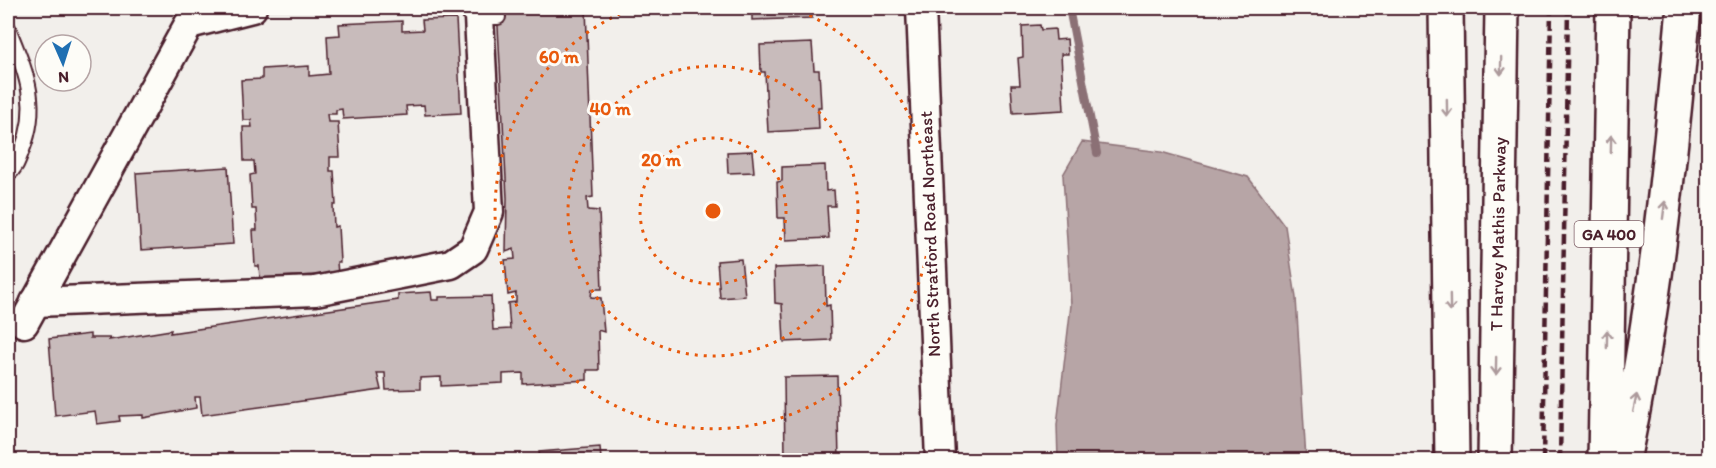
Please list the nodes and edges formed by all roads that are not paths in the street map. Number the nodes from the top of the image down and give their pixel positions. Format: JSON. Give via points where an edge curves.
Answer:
{"nodes":[{"id":1,"x":252,"y":8,"type":"edge"},
{"id":2,"x":921,"y":8,"type":"edge"},
{"id":3,"x":1446,"y":8,"type":"edge"},
{"id":4,"x":1502,"y":8,"type":"edge"},
{"id":5,"x":1613,"y":8,"type":"edge"},
{"id":6,"x":1684,"y":8,"type":"edge"},
{"id":7,"x":484,"y":14,"type":"edge"},
{"id":8,"x":183,"y":16,"type":"edge"},
{"id":9,"x":8,"y":27,"type":"edge"},
{"id":10,"x":8,"y":174,"type":"edge"},
{"id":11,"x":940,"y":460,"type":"edge"},
{"id":12,"x":1452,"y":460,"type":"edge"},
{"id":13,"x":1494,"y":460,"type":"edge"},
{"id":14,"x":1605,"y":460,"type":"edge"},
{"id":15,"x":1623,"y":460,"type":"edge"}],
"edges":[{"from":1,"to":8,"type":"street"},
{"from":2,"to":11,"type":"street","name":"North Stratford Road Northeast"},
{"from":3,"to":12,"type":"highway","one_way":true},
{"from":4,"to":13,"type":"highway","name":"T Harvey Mathis Parkway","one_way":true},
{"from":14,"to":5,"type":"highway","number":"GA 400","one_way":true},
{"from":15,"to":6,"type":"highway","one_way":true,"via":[[1655,277]]},
{"from":7,"to":8,"type":"street","via":[[494,183],[489,212],[473,249],[451,264],[315,291],[30,313]]},
{"from":9,"to":10,"type":"lane","via":[[31,92],[31,124],[14,169]]}]}
